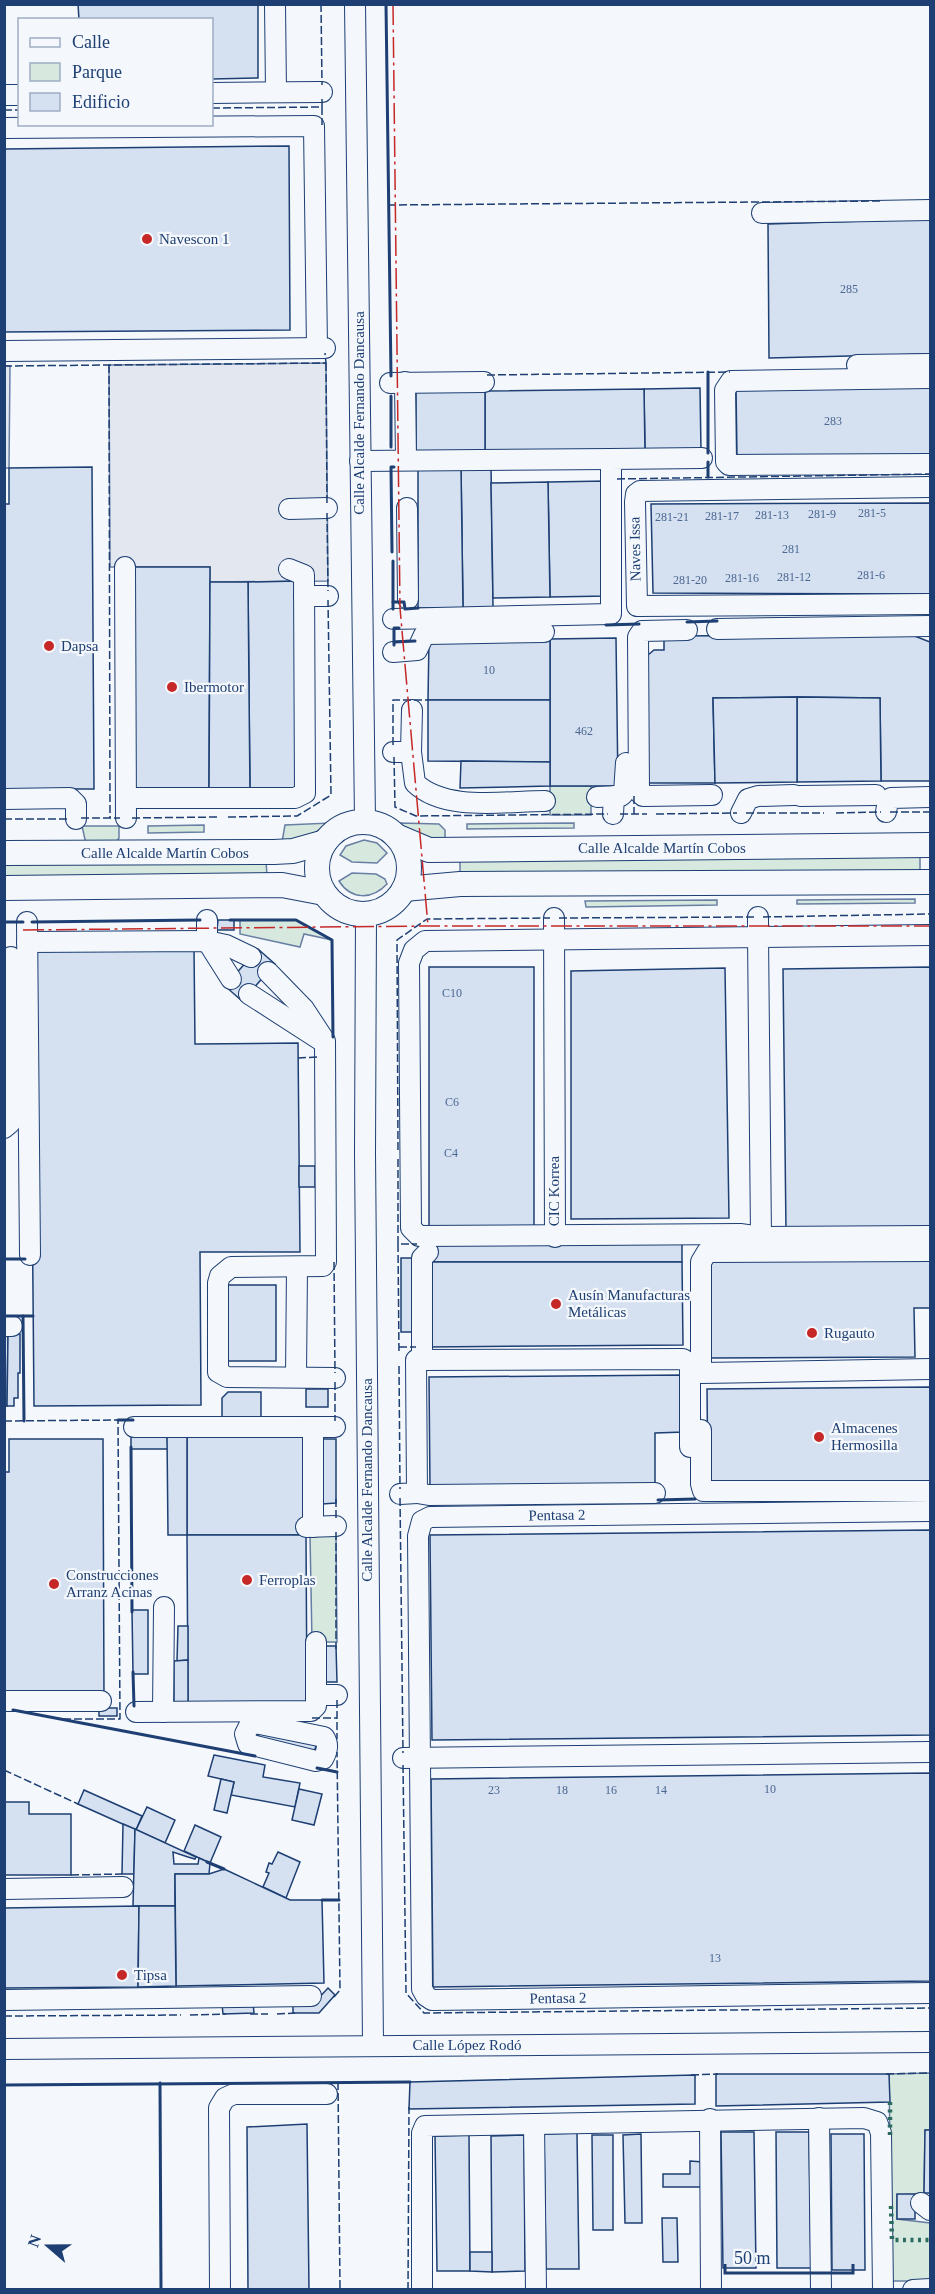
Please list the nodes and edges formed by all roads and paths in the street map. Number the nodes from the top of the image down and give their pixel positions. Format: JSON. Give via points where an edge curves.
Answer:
{"nodes":[{"id":1,"x":275,"y":4,"type":"edge"},
{"id":2,"x":356,"y":4,"type":"edge"},
{"id":3,"x":276,"y":92,"type":"junction"},
{"id":4,"x":322,"y":92,"type":"dead end"},
{"id":5,"x":213,"y":93,"type":"edge"},
{"id":6,"x":4,"y":128,"type":"edge"},
{"id":7,"x":930,"y":210,"type":"edge"},
{"id":8,"x":762,"y":213,"type":"dead end"},
{"id":9,"x":4,"y":351,"type":"edge"},
{"id":10,"x":930,"y":364,"type":"edge"},
{"id":11,"x":767,"y":367,"type":"dead end"},
{"id":12,"x":930,"y":378,"type":"edge"},
{"id":13,"x":484,"y":382,"type":"dead end"},
{"id":14,"x":702,"y":458,"type":"dead end"},
{"id":15,"x":611,"y":459,"type":"junction"},
{"id":16,"x":406,"y":460,"type":"junction"},
{"id":17,"x":360,"y":461,"type":"junction"},
{"id":18,"x":930,"y":464,"type":"edge"},
{"id":19,"x":930,"y":487,"type":"edge"},
{"id":20,"x":327,"y":508,"type":"dead end"},
{"id":21,"x":407,"y":508,"type":"dead end"},
{"id":22,"x":289,"y":509,"type":"dead end"},
{"id":23,"x":125,"y":567,"type":"dead end"},
{"id":24,"x":289,"y":569,"type":"dead end"},
{"id":25,"x":304,"y":596,"type":"junction"},
{"id":26,"x":328,"y":596,"type":"dead end"},
{"id":27,"x":408,"y":599,"type":"dead end"},
{"id":28,"x":930,"y":604,"type":"edge"},
{"id":29,"x":393,"y":619,"type":"dead end"},
{"id":30,"x":930,"y":626,"type":"edge"},
{"id":31,"x":717,"y":629,"type":"dead end"},
{"id":32,"x":687,"y":630,"type":"dead end"},
{"id":33,"x":544,"y":633,"type":"dead end"},
{"id":34,"x":625,"y":635,"type":"dead end"},
{"id":35,"x":393,"y":652,"type":"dead end"},
{"id":36,"x":412,"y":710,"type":"dead end"},
{"id":37,"x":712,"y":795,"type":"dead end"},
{"id":38,"x":876,"y":795,"type":"dead end"},
{"id":39,"x":930,"y":797,"type":"edge"},
{"id":40,"x":127,"y":798,"type":"junction"},
{"id":41,"x":4,"y":799,"type":"edge"},
{"id":42,"x":545,"y":801,"type":"dead end"},
{"id":43,"x":608,"y":802,"type":"dead end"},
{"id":44,"x":886,"y":812,"type":"dead end"},
{"id":45,"x":741,"y":813,"type":"dead end"},
{"id":46,"x":126,"y":818,"type":"dead end"},
{"id":47,"x":76,"y":819,"type":"dead end"},
{"id":48,"x":365,"y":821,"type":"junction"},
{"id":49,"x":396,"y":836,"type":"junction"},
{"id":50,"x":325,"y":842,"type":"junction"},
{"id":51,"x":930,"y":845,"type":"edge"},
{"id":52,"x":4,"y":853,"type":"edge"},
{"id":53,"x":930,"y":882,"type":"edge"},
{"id":54,"x":4,"y":888,"type":"edge"},
{"id":55,"x":404,"y":889,"type":"junction"},
{"id":56,"x":324,"y":893,"type":"junction"},
{"id":57,"x":366,"y":915,"type":"junction"},
{"id":58,"x":554,"y":918,"type":"dead end"},
{"id":59,"x":207,"y":920,"type":"dead end"},
{"id":60,"x":27,"y":922,"type":"dead end"},
{"id":61,"x":758,"y":926,"type":"junction"},
{"id":62,"x":930,"y":934,"type":"edge"},
{"id":63,"x":554,"y":939,"type":"junction"},
{"id":64,"x":207,"y":941,"type":"junction"},
{"id":65,"x":27,"y":942,"type":"junction"},
{"id":66,"x":11,"y":957,"type":"dead end"},
{"id":67,"x":251,"y":957,"type":"dead end"},
{"id":68,"x":268,"y":972,"type":"dead end"},
{"id":69,"x":231,"y":979,"type":"dead end"},
{"id":70,"x":249,"y":994,"type":"dead end"},
{"id":71,"x":329,"y":1042,"type":"junction"},
{"id":72,"x":4,"y":1128,"type":"edge"},
{"id":73,"x":555,"y":1236,"type":"junction"},
{"id":74,"x":930,"y":1236,"type":"edge"},
{"id":75,"x":761,"y":1237,"type":"junction"},
{"id":76,"x":930,"y":1251,"type":"edge"},
{"id":77,"x":428,"y":1252,"type":"dead end"},
{"id":78,"x":30,"y":1255,"type":"dead end"},
{"id":79,"x":297,"y":1267,"type":"junction"},
{"id":80,"x":412,"y":1360,"type":"junction"},
{"id":81,"x":930,"y":1369,"type":"edge"},
{"id":82,"x":701,"y":1373,"type":"junction"},
{"id":83,"x":296,"y":1377,"type":"junction"},
{"id":84,"x":335,"y":1378,"type":"dead end"},
{"id":85,"x":313,"y":1426,"type":"junction"},
{"id":86,"x":134,"y":1427,"type":"dead end"},
{"id":87,"x":335,"y":1427,"type":"dead end"},
{"id":88,"x":690,"y":1447,"type":"dead end"},
{"id":89,"x":930,"y":1491,"type":"edge"},
{"id":90,"x":655,"y":1493,"type":"dead end"},
{"id":91,"x":930,"y":1511,"type":"edge"},
{"id":92,"x":336,"y":1526,"type":"dead end"},
{"id":93,"x":164,"y":1607,"type":"dead end"},
{"id":94,"x":316,"y":1642,"type":"dead end"},
{"id":95,"x":316,"y":1695,"type":"junction"},
{"id":96,"x":337,"y":1695,"type":"dead end"},
{"id":97,"x":4,"y":1701,"type":"edge"},
{"id":98,"x":101,"y":1701,"type":"dead end"},
{"id":99,"x":136,"y":1712,"type":"dead end"},
{"id":100,"x":163,"y":1712,"type":"junction"},
{"id":101,"x":930,"y":1752,"type":"edge"},
{"id":102,"x":411,"y":1758,"type":"junction"},
{"id":103,"x":123,"y":1887,"type":"dead end"},
{"id":104,"x":4,"y":1889,"type":"edge"},
{"id":105,"x":930,"y":1993,"type":"edge"},
{"id":106,"x":311,"y":1996,"type":"dead end"},
{"id":107,"x":4,"y":2000,"type":"edge"},
{"id":108,"x":930,"y":2042,"type":"edge"},
{"id":109,"x":373,"y":2045,"type":"junction"},
{"id":110,"x":4,"y":2049,"type":"edge"},
{"id":111,"x":327,"y":2094,"type":"dead end"},
{"id":112,"x":819,"y":2118,"type":"junction"},
{"id":113,"x":710,"y":2119,"type":"junction"},
{"id":114,"x":534,"y":2124,"type":"junction"},
{"id":115,"x":220,"y":2289,"type":"edge"},
{"id":116,"x":422,"y":2289,"type":"edge"},
{"id":117,"x":536,"y":2289,"type":"edge"},
{"id":118,"x":711,"y":2289,"type":"edge"},
{"id":119,"x":821,"y":2289,"type":"edge"},
{"id":120,"x":883,"y":2289,"type":"edge"},
{"id":121,"x":913,"y":2289,"type":"edge"},
{"id":122,"x":930,"y":2289,"type":"edge"}],
"edges":[{"from":1,"to":3,"type":"street"},
{"from":2,"to":17,"type":"street","name":"Calle Alcalde Fernando Dancausa"},
{"from":3,"to":4,"type":"street"},
{"from":3,"to":5,"type":"street"},
{"from":6,"to":9,"type":"street","via":[[314,126],[321,348]]},
{"from":7,"to":8,"type":"street"},
{"from":10,"to":11,"type":"street"},
{"from":12,"to":18,"type":"street","via":[[731,381],[725,390],[729,465]]},
{"from":13,"to":16,"type":"street","via":[[398,383]]},
{"from":14,"to":15,"type":"street"},
{"from":15,"to":16,"type":"street"},
{"from":15,"to":29,"type":"street","via":[[611,614]]},
{"from":16,"to":17,"type":"street"},
{"from":17,"to":48,"type":"street","name":"Calle Alcalde Fernando Dancausa"},
{"from":19,"to":28,"type":"street","name":"Naves Issa","via":[[640,491],[635,502],[637,606]]},
{"from":20,"to":22,"type":"street"},
{"from":21,"to":27,"type":"street","via":[[400,556]]},
{"from":23,"to":40,"type":"street"},
{"from":24,"to":25,"type":"street","via":[[304,575]]},
{"from":25,"to":26,"type":"street"},
{"from":25,"to":40,"type":"street","via":[[305,793],[296,798],[224,807]]},
{"from":30,"to":31,"type":"street"},
{"from":32,"to":37,"type":"street","via":[[642,631],[638,637],[639,792],[652,805]]},
{"from":33,"to":35,"type":"street","via":[[428,634],[417,650]]},
{"from":34,"to":43,"type":"street","via":[[626,787],[621,796]]},
{"from":36,"to":42,"type":"street","via":[[402,752],[415,783],[425,793],[445,801]]},
{"from":38,"to":45,"type":"street","via":[[829,804],[797,795],[758,796],[748,799]]},
{"from":39,"to":44,"type":"street","via":[[891,798]]},
{"from":40,"to":46,"type":"street"},
{"from":41,"to":47,"type":"street","via":[[70,798],[76,804]]},
{"from":48,"to":49,"type":"main road"},
{"from":48,"to":50,"type":"main road","via":[[344,826]]},
{"from":49,"to":51,"type":"main road","name":"Calle Alcalde Martín Cobos","via":[[429,850]]},
{"from":49,"to":55,"type":"main road","via":[[408,861]]},
{"from":50,"to":52,"type":"main road","name":"Calle Alcalde Martín Cobos","via":[[274,852]]},
{"from":50,"to":56,"type":"main road","via":[[316,867]]},
{"from":53,"to":55,"type":"main road","via":[[460,884]]},
{"from":54,"to":56,"type":"main road","via":[[282,885]]},
{"from":55,"to":57,"type":"main road","via":[[388,907]]},
{"from":56,"to":57,"type":"main road","via":[[342,910]]},
{"from":57,"to":109,"type":"street","name":"Calle Alcalde Fernando Dancausa"},
{"from":58,"to":63,"type":"street","name":"CIC Korrea"},
{"from":59,"to":64,"type":"street"},
{"from":60,"to":65,"type":"street"},
{"from":61,"to":62,"type":"street"},
{"from":61,"to":63,"type":"street"},
{"from":61,"to":75,"type":"street"},
{"from":63,"to":73,"type":"street","name":"CIC Korrea"},
{"from":63,"to":73,"type":"street","via":[[425,941],[414,950],[409,963],[404,1154],[411,1228],[419,1236]]},
{"from":64,"to":65,"type":"street"},
{"from":64,"to":67,"type":"street"},
{"from":64,"to":69,"type":"street"},
{"from":65,"to":78,"type":"street"},
{"from":66,"to":72,"type":"street","via":[[12,1111],[10,1123]]},
{"from":68,"to":71,"type":"street"},
{"from":70,"to":71,"type":"street"},
{"from":71,"to":79,"type":"street","via":[[326,1259],[323,1266]]},
{"from":73,"to":75,"type":"street","name":"CIC Korrea"},
{"from":74,"to":75,"type":"street","name":"CIC Korrea"},
{"from":76,"to":82,"type":"street","via":[[707,1252],[701,1262]]},
{"from":77,"to":80,"type":"street","via":[[422,1258]]},
{"from":79,"to":83,"type":"street"},
{"from":79,"to":83,"type":"street","via":[[231,1267],[218,1283],[218,1372],[222,1377]]},
{"from":80,"to":88,"type":"street","via":[[683,1359],[690,1370]]},
{"from":80,"to":90,"type":"street","via":[[408,1493]]},
{"from":81,"to":82,"type":"street"},
{"from":82,"to":89,"type":"street","via":[[703,1491]]},
{"from":83,"to":84,"type":"street"},
{"from":85,"to":86,"type":"street"},
{"from":85,"to":87,"type":"street"},
{"from":85,"to":92,"type":"street","via":[[310,1527]]},
{"from":91,"to":102,"type":"street","name":"Pentasa 2","via":[[430,1517],[422,1521],[418,1536]]},
{"from":93,"to":100,"type":"street"},
{"from":94,"to":95,"type":"street"},
{"from":95,"to":96,"type":"street"},
{"from":95,"to":100,"type":"street","via":[[315,1709],[306,1712]]},
{"from":97,"to":98,"type":"street"},
{"from":99,"to":100,"type":"street"},
{"from":101,"to":102,"type":"street"},
{"from":102,"to":105,"type":"street","name":"Pentasa 2","via":[[422,1989],[432,2000]]},
{"from":103,"to":104,"type":"street"},
{"from":106,"to":107,"type":"street","via":[[273,2005]]},
{"from":108,"to":109,"type":"street","name":"Calle López Rodó"},
{"from":109,"to":110,"type":"street","name":"Calle López Rodó"},
{"from":111,"to":115,"type":"street","via":[[234,2094],[225,2098],[219,2108]]},
{"from":112,"to":113,"type":"street"},
{"from":112,"to":119,"type":"street"},
{"from":112,"to":120,"type":"street","via":[[872,2118],[877,2122],[881,2133]]},
{"from":113,"to":114,"type":"street"},
{"from":113,"to":118,"type":"street"},
{"from":114,"to":116,"type":"street","via":[[425,2126]]},
{"from":114,"to":117,"type":"street"},
{"from":121,"to":122,"type":"street"}]}
